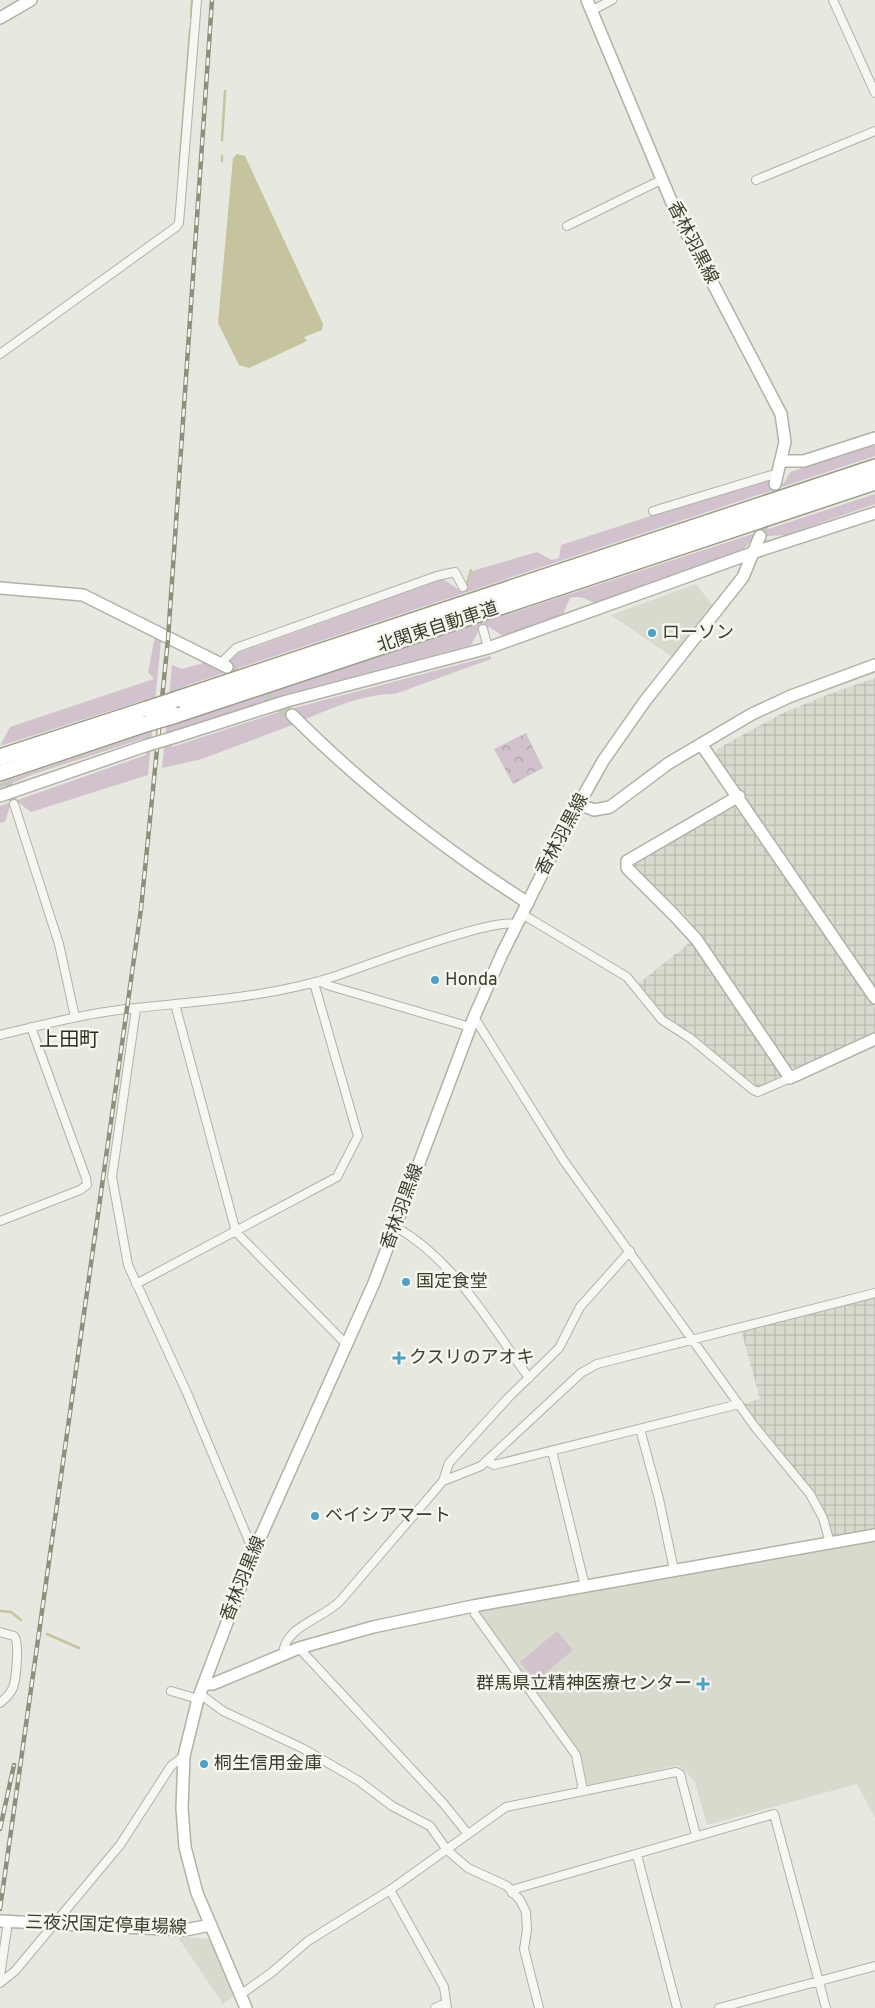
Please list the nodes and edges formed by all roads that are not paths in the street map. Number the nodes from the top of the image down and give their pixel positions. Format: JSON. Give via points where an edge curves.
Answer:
{"nodes":[{"id":1,"x":31,"y":0,"type":"edge"},
{"id":2,"x":197,"y":0,"type":"edge"},
{"id":3,"x":612,"y":0,"type":"edge"},
{"id":4,"x":833,"y":0,"type":"edge"},
{"id":5,"x":589,"y":5,"type":"edge"},
{"id":6,"x":0,"y":18,"type":"edge"},
{"id":7,"x":875,"y":93,"type":"edge"},
{"id":8,"x":875,"y":131,"type":"edge"},
{"id":9,"x":661,"y":180,"type":"junction"},
{"id":10,"x":756,"y":180,"type":"dead end"},
{"id":11,"x":567,"y":226,"type":"dead end"},
{"id":12,"x":0,"y":354,"type":"edge"},
{"id":13,"x":875,"y":438,"type":"edge"},
{"id":14,"x":875,"y":467,"type":"edge"},
{"id":15,"x":778,"y":473,"type":"junction"},
{"id":16,"x":875,"y":482,"type":"edge"},
{"id":17,"x":653,"y":511,"type":"dead end"},
{"id":18,"x":875,"y":513,"type":"edge"},
{"id":19,"x":760,"y":536,"type":"tunnel mouth"},
{"id":20,"x":754,"y":552,"type":"junction"},
{"id":21,"x":463,"y":587,"type":"dead end"},
{"id":22,"x":0,"y":588,"type":"edge"},
{"id":23,"x":483,"y":629,"type":"dead end"},
{"id":24,"x":488,"y":648,"type":"junction"},
{"id":25,"x":224,"y":665,"type":"joint"},
{"id":26,"x":875,"y":665,"type":"edge"},
{"id":27,"x":292,"y":715,"type":"tunnel mouth"},
{"id":28,"x":701,"y":744,"type":"junction"},
{"id":29,"x":0,"y":757,"type":"edge"},
{"id":30,"x":0,"y":773,"type":"edge"},
{"id":31,"x":0,"y":796,"type":"edge"},
{"id":32,"x":739,"y":796,"type":"junction"},
{"id":33,"x":14,"y":804,"type":"tunnel mouth"},
{"id":34,"x":579,"y":804,"type":"junction"},
{"id":35,"x":528,"y":903,"type":"junction"},
{"id":36,"x":522,"y":914,"type":"junction"},
{"id":37,"x":516,"y":924,"type":"junction"},
{"id":38,"x":317,"y":982,"type":"junction"},
{"id":39,"x":875,"y":998,"type":"edge"},
{"id":40,"x":175,"y":1004,"type":"junction"},
{"id":41,"x":136,"y":1009,"type":"junction"},
{"id":42,"x":75,"y":1018,"type":"junction"},
{"id":43,"x":472,"y":1022,"type":"junction"},
{"id":44,"x":31,"y":1027,"type":"junction"},
{"id":45,"x":0,"y":1034,"type":"edge"},
{"id":46,"x":875,"y":1039,"type":"edge"},
{"id":47,"x":790,"y":1078,"type":"junction"},
{"id":48,"x":0,"y":1221,"type":"edge"},
{"id":49,"x":396,"y":1227,"type":"junction"},
{"id":50,"x":236,"y":1232,"type":"junction"},
{"id":51,"x":630,"y":1251,"type":"junction"},
{"id":52,"x":136,"y":1284,"type":"junction"},
{"id":53,"x":875,"y":1293,"type":"edge"},
{"id":54,"x":692,"y":1339,"type":"junction"},
{"id":55,"x":346,"y":1344,"type":"junction"},
{"id":56,"x":529,"y":1378,"type":"junction"},
{"id":57,"x":739,"y":1404,"type":"junction"},
{"id":58,"x":640,"y":1429,"type":"junction"},
{"id":59,"x":552,"y":1451,"type":"junction"},
{"id":60,"x":487,"y":1460,"type":"junction"},
{"id":61,"x":443,"y":1481,"type":"junction"},
{"id":62,"x":875,"y":1535,"type":"edge"},
{"id":63,"x":830,"y":1543,"type":"junction"},
{"id":64,"x":255,"y":1549,"type":"junction"},
{"id":65,"x":674,"y":1570,"type":"junction"},
{"id":66,"x":585,"y":1586,"type":"junction"},
{"id":67,"x":473,"y":1606,"type":"junction"},
{"id":68,"x":0,"y":1632,"type":"edge"},
{"id":69,"x":299,"y":1648,"type":"junction"},
{"id":70,"x":283,"y":1654,"type":"junction"},
{"id":71,"x":171,"y":1690,"type":"dead end"},
{"id":72,"x":201,"y":1692,"type":"junction"},
{"id":73,"x":0,"y":1703,"type":"edge"},
{"id":74,"x":184,"y":1756,"type":"junction"},
{"id":75,"x":581,"y":1791,"type":"junction"},
{"id":76,"x":468,"y":1834,"type":"junction"},
{"id":77,"x":696,"y":1835,"type":"junction"},
{"id":78,"x":447,"y":1850,"type":"junction"},
{"id":79,"x":637,"y":1855,"type":"junction"},
{"id":80,"x":390,"y":1890,"type":"junction"},
{"id":81,"x":512,"y":1892,"type":"junction"},
{"id":82,"x":4,"y":1921,"type":"edge"},
{"id":83,"x":55,"y":1924,"type":"junction"},
{"id":84,"x":211,"y":1925,"type":"junction"},
{"id":85,"x":875,"y":1966,"type":"edge"},
{"id":86,"x":0,"y":1976,"type":"edge"},
{"id":87,"x":820,"y":1982,"type":"junction"},
{"id":88,"x":0,"y":1983,"type":"edge"},
{"id":89,"x":240,"y":1995,"type":"junction"},
{"id":90,"x":447,"y":2006,"type":"edge"},
{"id":91,"x":246,"y":2008,"type":"edge"},
{"id":92,"x":434,"y":2008,"type":"edge"},
{"id":93,"x":539,"y":2008,"type":"edge"},
{"id":94,"x":677,"y":2008,"type":"edge"},
{"id":95,"x":719,"y":2008,"type":"edge"},
{"id":96,"x":826,"y":2008,"type":"edge"}],
"edges":[{"from":1,"to":6,"type":"street"},
{"from":2,"to":12,"type":"street","via":[[179,223]]},
{"from":3,"to":5,"type":"street"},
{"from":4,"to":7,"type":"street"},
{"from":5,"to":9,"type":"street","name":"香林羽黒線"},
{"from":8,"to":10,"type":"street"},
{"from":9,"to":11,"type":"street"},
{"from":9,"to":15,"type":"street","name":"香林羽黒線","via":[[781,414],[786,435]]},
{"from":13,"to":15,"type":"street","via":[[800,462]]},
{"from":14,"to":29,"type":"highway","name":"北関東自動車道","bridge":true},
{"from":15,"to":17,"type":"street"},
{"from":16,"to":30,"type":"highway","name":"北関東自動車道","bridge":true},
{"from":18,"to":20,"type":"street"},
{"from":19,"to":20,"type":"street","name":"香林羽黒線"},
{"from":20,"to":24,"type":"street"},
{"from":20,"to":34,"type":"street","name":"香林羽黒線","via":[[743,577],[645,701]]},
{"from":21,"to":25,"type":"street","via":[[455,572],[438,576],[236,648]]},
{"from":22,"to":25,"type":"street","via":[[83,595]]},
{"from":23,"to":24,"type":"street"},
{"from":24,"to":31,"type":"street","bridge":true,"via":[[287,701]]},
{"from":26,"to":28,"type":"street","via":[[770,705]]},
{"from":27,"to":35,"type":"street","via":[[452,853]]},
{"from":28,"to":32,"type":"street"},
{"from":28,"to":34,"type":"street","via":[[651,775],[610,807],[594,810]]},
{"from":32,"to":39,"type":"street"},
{"from":32,"to":47,"type":"street","via":[[631,858],[626,866],[697,940]]},
{"from":33,"to":42,"type":"street","via":[[58,944]]},
{"from":34,"to":35,"type":"street","name":"香林羽黒線"},
{"from":35,"to":36,"type":"street","name":"香林羽黒線"},
{"from":36,"to":37,"type":"street","name":"香林羽黒線"},
{"from":36,"to":47,"type":"street","via":[[627,977],[662,1020],[690,1038],[753,1090],[758,1092]]},
{"from":37,"to":38,"type":"street","via":[[506,923],[447,939]]},
{"from":37,"to":43,"type":"street","name":"香林羽黒線"},
{"from":38,"to":40,"type":"street","via":[[263,995]]},
{"from":38,"to":43,"type":"street"},
{"from":38,"to":50,"type":"street","via":[[358,1136],[337,1177]]},
{"from":40,"to":41,"type":"street"},
{"from":40,"to":50,"type":"street"},
{"from":41,"to":42,"type":"street"},
{"from":41,"to":52,"type":"street","via":[[112,1177],[128,1265]]},
{"from":42,"to":44,"type":"street"},
{"from":43,"to":49,"type":"street","name":"香林羽黒線"},
{"from":43,"to":51,"type":"street","via":[[564,1161]]},
{"from":44,"to":45,"type":"street"},
{"from":44,"to":48,"type":"street","via":[[86,1185]]},
{"from":46,"to":47,"type":"street"},
{"from":49,"to":55,"type":"street","name":"香林羽黒線"},
{"from":49,"to":56,"type":"street","via":[[431,1251],[473,1300]]},
{"from":50,"to":52,"type":"street"},
{"from":50,"to":55,"type":"street"},
{"from":51,"to":54,"type":"street"},
{"from":51,"to":56,"type":"street","via":[[580,1307],[560,1348]]},
{"from":52,"to":64,"type":"street"},
{"from":53,"to":54,"type":"street"},
{"from":54,"to":57,"type":"street"},
{"from":54,"to":60,"type":"street","via":[[591,1366]]},
{"from":55,"to":64,"type":"street","name":"香林羽黒線"},
{"from":56,"to":61,"type":"street","via":[[449,1463]]},
{"from":57,"to":58,"type":"street"},
{"from":57,"to":63,"type":"street","via":[[810,1494],[823,1518]]},
{"from":58,"to":59,"type":"street"},
{"from":58,"to":65,"type":"street"},
{"from":59,"to":60,"type":"street","via":[[494,1465]]},
{"from":59,"to":66,"type":"street"},
{"from":60,"to":61,"type":"street","via":[[482,1466]]},
{"from":61,"to":70,"type":"street","via":[[336,1605],[292,1634],[284,1645]]},
{"from":62,"to":63,"type":"street"},
{"from":63,"to":65,"type":"street"},
{"from":64,"to":72,"type":"street","name":"香林羽黒線"},
{"from":65,"to":66,"type":"street"},
{"from":66,"to":67,"type":"street"},
{"from":67,"to":69,"type":"street","via":[[372,1627]]},
{"from":67,"to":75,"type":"street","via":[[475,1614],[576,1755]]},
{"from":68,"to":73,"type":"street","via":[[14,1636],[18,1645],[14,1684]]},
{"from":69,"to":70,"type":"street"},
{"from":69,"to":76,"type":"street"},
{"from":70,"to":72,"type":"street"},
{"from":71,"to":72,"type":"street"},
{"from":72,"to":74,"type":"street","name":"香林羽黒線"},
{"from":72,"to":78,"type":"street","via":[[223,1711],[304,1749],[359,1781],[392,1806],[430,1826]]},
{"from":74,"to":83,"type":"street","via":[[171,1766],[120,1845]]},
{"from":74,"to":84,"type":"street","name":"香林羽黒線","via":[[182,1808],[185,1847],[191,1873]]},
{"from":75,"to":76,"type":"street","via":[[510,1805]]},
{"from":75,"to":77,"type":"street","via":[[676,1772],[680,1774]]},
{"from":76,"to":78,"type":"street"},
{"from":77,"to":79,"type":"street"},
{"from":77,"to":87,"type":"street","via":[[774,1814]]},
{"from":78,"to":80,"type":"street"},
{"from":78,"to":81,"type":"street","via":[[468,1868],[507,1886]]},
{"from":79,"to":81,"type":"street"},
{"from":79,"to":94,"type":"street"},
{"from":80,"to":89,"type":"street","via":[[308,1942]]},
{"from":80,"to":90,"type":"street","via":[[444,1987]]},
{"from":81,"to":93,"type":"street","via":[[526,1912],[524,1949]]},
{"from":82,"to":83,"type":"street","name":"三夜沢国定停車場線"},
{"from":82,"to":86,"type":"street"},
{"from":83,"to":84,"type":"street","name":"三夜沢国定停車場線","via":[[185,1930]]},
{"from":83,"to":88,"type":"street","via":[[10,1976]]},
{"from":84,"to":89,"type":"street","name":"三夜沢国定停車場線"},
{"from":85,"to":87,"type":"street"},
{"from":87,"to":95,"type":"street"},
{"from":87,"to":96,"type":"street"},
{"from":89,"to":91,"type":"street","name":"三夜沢国定停車場線"},
{"from":90,"to":92,"type":"street"}]}
